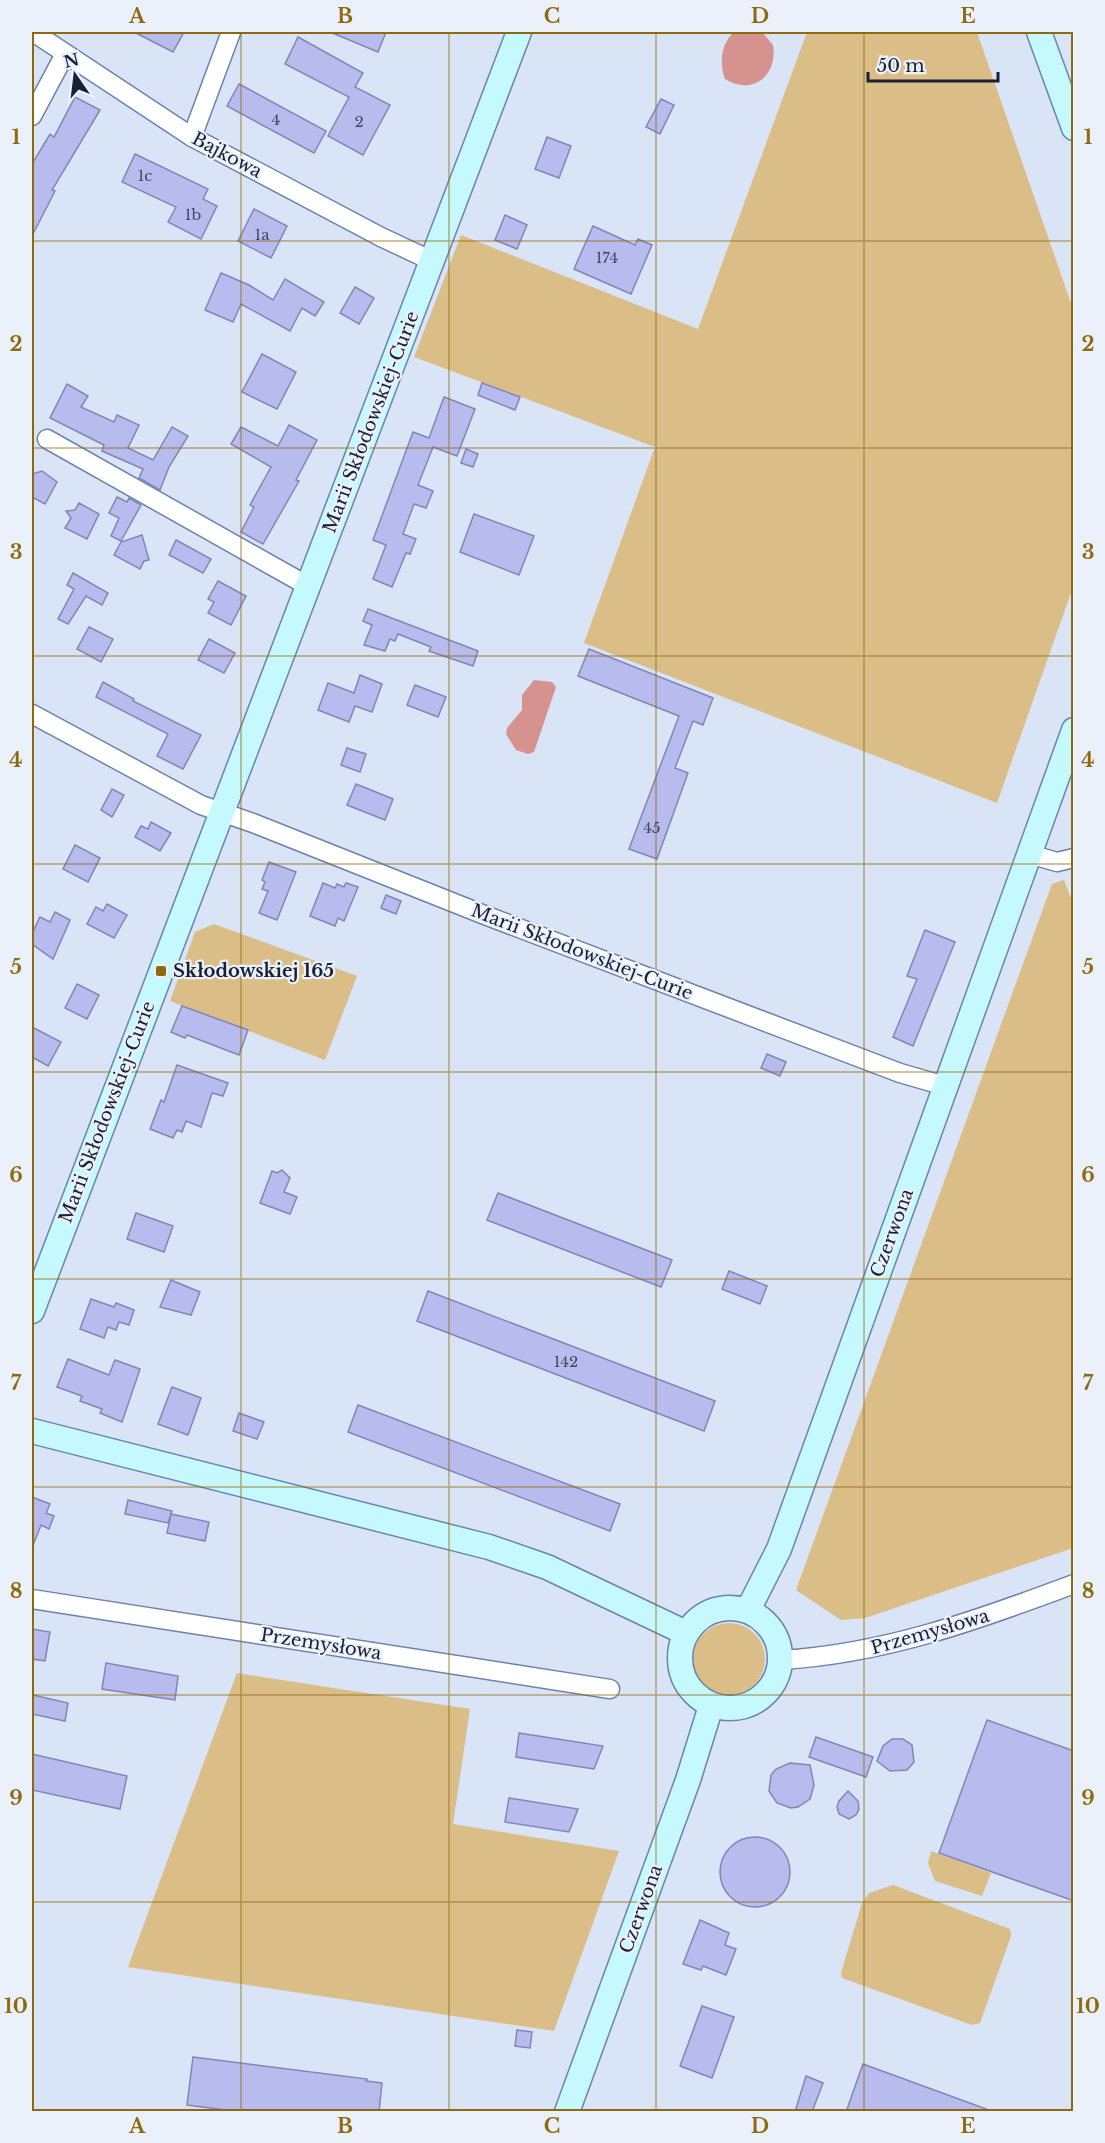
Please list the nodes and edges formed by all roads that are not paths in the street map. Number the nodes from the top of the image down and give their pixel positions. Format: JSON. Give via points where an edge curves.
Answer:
{"nodes":[{"id":1,"x":33,"y":32,"type":"edge"},
{"id":2,"x":231,"y":32,"type":"edge"},
{"id":3,"x":519,"y":32,"type":"edge"},
{"id":4,"x":1039,"y":32,"type":"edge"},
{"id":5,"x":65,"y":54,"type":"junction"},
{"id":6,"x":32,"y":116,"type":"edge"},
{"id":7,"x":1074,"y":128,"type":"edge"},
{"id":8,"x":192,"y":137,"type":"junction"},
{"id":9,"x":432,"y":261,"type":"junction"},
{"id":10,"x":46,"y":439,"type":"dead end"},
{"id":11,"x":308,"y":586,"type":"junction"},
{"id":12,"x":32,"y":714,"type":"edge"},
{"id":13,"x":1074,"y":730,"type":"edge"},
{"id":14,"x":221,"y":813,"type":"junction"},
{"id":15,"x":1029,"y":854,"type":"junction"},
{"id":16,"x":1074,"y":858,"type":"edge"},
{"id":17,"x":945,"y":1086,"type":"junction"},
{"id":18,"x":32,"y":1311,"type":"edge"},
{"id":19,"x":32,"y":1431,"type":"edge"},
{"id":20,"x":1074,"y":1584,"type":"edge"},
{"id":21,"x":32,"y":1599,"type":"edge"},
{"id":22,"x":748,"y":1610,"type":"junction"},
{"id":23,"x":686,"y":1633,"type":"junction"},
{"id":24,"x":781,"y":1659,"type":"junction"},
{"id":25,"x":610,"y":1689,"type":"dead end"},
{"id":26,"x":711,"y":1706,"type":"junction"},
{"id":27,"x":567,"y":2112,"type":"edge"}],
"edges":[{"from":1,"to":5,"type":"street","name":"Bajkowa"},
{"from":2,"to":8,"type":"street"},
{"from":3,"to":9,"type":"street","name":"Marii Skłodowskiej-Curie"},
{"from":4,"to":7,"type":"street"},
{"from":5,"to":6,"type":"street"},
{"from":5,"to":8,"type":"street","name":"Bajkowa"},
{"from":8,"to":9,"type":"street","name":"Bajkowa"},
{"from":9,"to":11,"type":"street","name":"Marii Skłodowskiej-Curie"},
{"from":10,"to":11,"type":"street"},
{"from":11,"to":14,"type":"street","name":"Marii Skłodowskiej-Curie"},
{"from":12,"to":14,"type":"street","name":"Marii Skłodowskiej-Curie"},
{"from":13,"to":15,"type":"street","name":"Czerwona"},
{"from":14,"to":17,"type":"street","name":"Marii Skłodowskiej-Curie","via":[[253,822],[900,1073]]},
{"from":14,"to":18,"type":"street","name":"Marii Skłodowskiej-Curie"},
{"from":15,"to":16,"type":"street","via":[[1057,862]]},
{"from":15,"to":17,"type":"street","name":"Czerwona"},
{"from":17,"to":22,"type":"street","name":"Czerwona","via":[[779,1549]]},
{"from":19,"to":23,"type":"street","via":[[489,1547],[547,1567]]},
{"from":20,"to":24,"type":"street","name":"Przemysłowa","via":[[933,1635],[875,1649]]},
{"from":21,"to":25,"type":"street","name":"Przemysłowa"},
{"from":22,"to":23,"type":"street","via":[[726,1608],[710,1612],[696,1620]]},
{"from":22,"to":24,"type":"street","via":[[770,1626]]},
{"from":23,"to":26,"type":"street","via":[[680,1664],[685,1679]]},
{"from":24,"to":26,"type":"street","via":[[778,1675],[756,1701],[740,1707]]},
{"from":26,"to":27,"type":"street","name":"Czerwona","via":[[688,1780]]}]}
